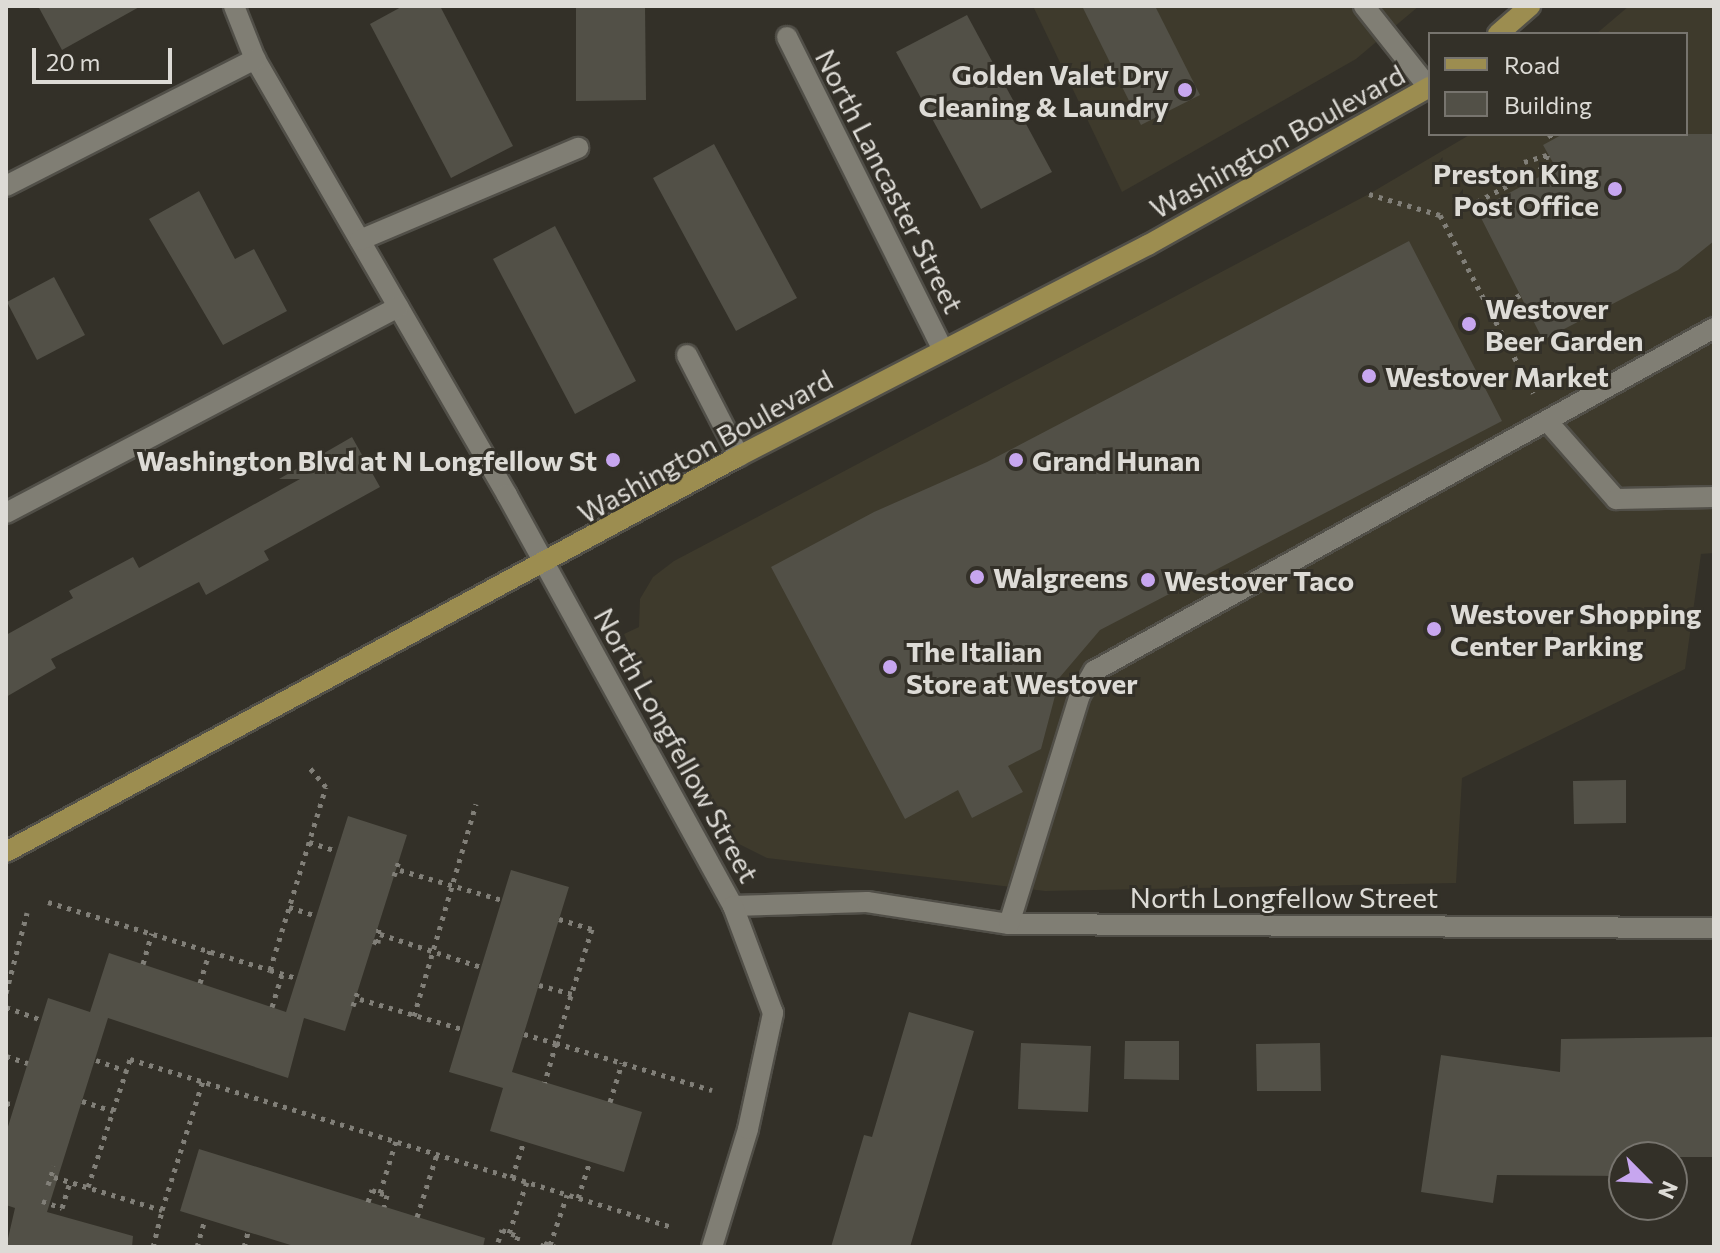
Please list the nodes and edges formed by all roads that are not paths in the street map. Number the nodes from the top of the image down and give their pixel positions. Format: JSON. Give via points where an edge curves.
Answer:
{"nodes":[{"id":1,"x":234,"y":6,"type":"edge"},
{"id":2,"x":1364,"y":6,"type":"edge"},
{"id":3,"x":1530,"y":6,"type":"edge"},
{"id":4,"x":1500,"y":32,"type":"edge"},
{"id":5,"x":787,"y":37,"type":"dead end"},
{"id":6,"x":255,"y":59,"type":"junction"},
{"id":7,"x":1428,"y":87,"type":"edge"},
{"id":8,"x":1428,"y":89,"type":"edge"},
{"id":9,"x":578,"y":148,"type":"dead end"},
{"id":10,"x":6,"y":186,"type":"edge"},
{"id":11,"x":360,"y":240,"type":"junction"},
{"id":12,"x":398,"y":307,"type":"junction"},
{"id":13,"x":1714,"y":328,"type":"edge"},
{"id":14,"x":943,"y":350,"type":"junction"},
{"id":15,"x":687,"y":355,"type":"dead end"},
{"id":16,"x":1548,"y":422,"type":"junction"},
{"id":17,"x":739,"y":456,"type":"junction"},
{"id":18,"x":1714,"y":497,"type":"edge"},
{"id":19,"x":6,"y":513,"type":"edge"},
{"id":20,"x":545,"y":565,"type":"junction"},
{"id":21,"x":6,"y":852,"type":"edge"},
{"id":22,"x":733,"y":906,"type":"junction"},
{"id":23,"x":1009,"y":924,"type":"junction"},
{"id":24,"x":1714,"y":928,"type":"edge"},
{"id":25,"x":712,"y":1247,"type":"edge"}],
"edges":[{"from":1,"to":6,"type":"street","name":"North Longfellow Street"},
{"from":2,"to":7,"type":"street"},
{"from":3,"to":4,"type":"main road"},
{"from":5,"to":14,"type":"street","name":"North Lancaster Street"},
{"from":6,"to":10,"type":"street"},
{"from":6,"to":11,"type":"street","name":"North Longfellow Street"},
{"from":8,"to":14,"type":"main road","name":"Washington Boulevard","via":[[1161,238]]},
{"from":9,"to":11,"type":"street"},
{"from":11,"to":12,"type":"street","name":"North Longfellow Street"},
{"from":12,"to":19,"type":"street"},
{"from":12,"to":20,"type":"street","name":"North Longfellow Street"},
{"from":13,"to":16,"type":"street"},
{"from":14,"to":17,"type":"main road","name":"Washington Boulevard"},
{"from":15,"to":17,"type":"street"},
{"from":16,"to":18,"type":"street","via":[[1616,499]]},
{"from":16,"to":23,"type":"street","via":[[1094,671],[1080,695]]},
{"from":17,"to":20,"type":"main road","name":"Washington Boulevard"},
{"from":20,"to":21,"type":"main road","name":"Washington Boulevard"},
{"from":20,"to":22,"type":"street","name":"North Longfellow Street"},
{"from":22,"to":23,"type":"street","name":"North Longfellow Street","via":[[867,902]]},
{"from":22,"to":25,"type":"street","via":[[773,1013],[748,1129]]},
{"from":23,"to":24,"type":"street","name":"North Longfellow Street"}]}
